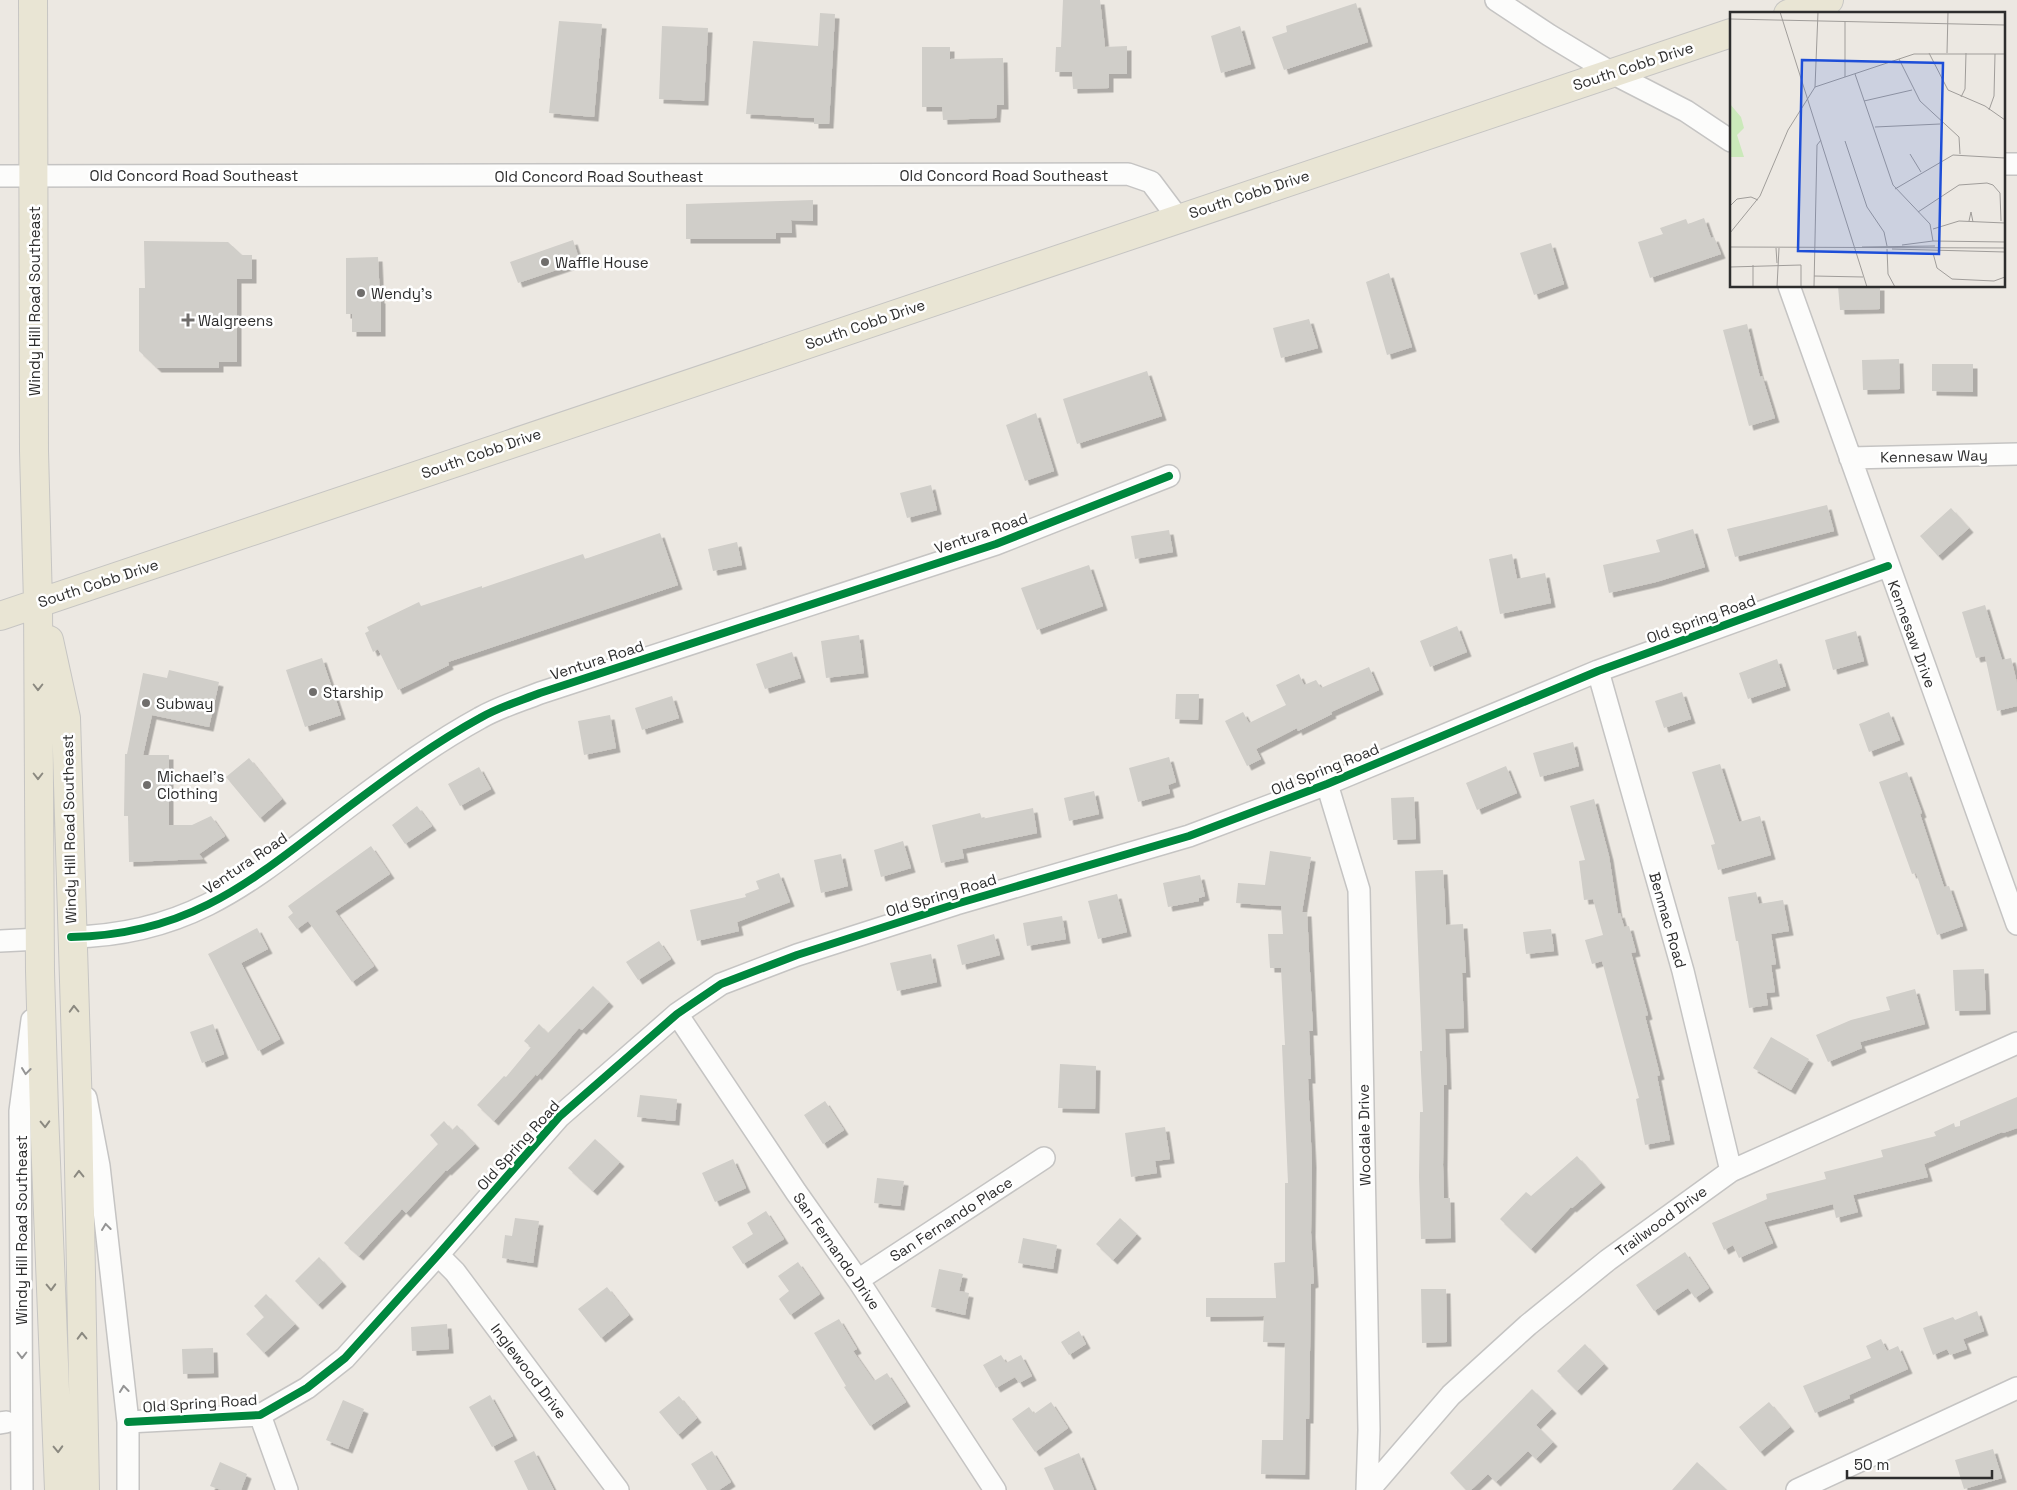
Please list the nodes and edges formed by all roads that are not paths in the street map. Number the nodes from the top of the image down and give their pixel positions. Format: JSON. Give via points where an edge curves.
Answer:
{"nodes":[{"id":1,"x":33,"y":0,"type":"edge"},
{"id":2,"x":1496,"y":0,"type":"edge"},
{"id":3,"x":1829,"y":0,"type":"edge"},
{"id":4,"x":1794,"y":12,"type":"edge"},
{"id":5,"x":1730,"y":33,"type":"edge"},
{"id":6,"x":1612,"y":73,"type":"junction"},
{"id":7,"x":1730,"y":140,"type":"edge"},
{"id":8,"x":2004,"y":164,"type":"edge"},
{"id":9,"x":2017,"y":164,"type":"edge"},
{"id":10,"x":0,"y":176,"type":"edge"},
{"id":11,"x":34,"y":176,"type":"junction"},
{"id":12,"x":1178,"y":218,"type":"junction"},
{"id":13,"x":1790,"y":288,"type":"edge"},
{"id":14,"x":2017,"y":454,"type":"edge"},
{"id":15,"x":1850,"y":458,"type":"junction"},
{"id":16,"x":1169,"y":476,"type":"dead end"},
{"id":17,"x":1888,"y":566,"type":"junction"},
{"id":18,"x":38,"y":603,"type":"junction"},
{"id":19,"x":0,"y":616,"type":"edge"},
{"id":20,"x":1598,"y":671,"type":"junction"},
{"id":21,"x":1327,"y":784,"type":"junction"},
{"id":22,"x":2017,"y":924,"type":"edge"},
{"id":23,"x":71,"y":937,"type":"junction"},
{"id":24,"x":40,"y":939,"type":"junction"},
{"id":25,"x":0,"y":940,"type":"edge"},
{"id":26,"x":40,"y":970,"type":"junction"},
{"id":27,"x":677,"y":1014,"type":"junction"},
{"id":28,"x":2017,"y":1043,"type":"edge"},
{"id":29,"x":76,"y":1058,"type":"junction"},
{"id":30,"x":1044,"y":1158,"type":"dead end"},
{"id":31,"x":1731,"y":1171,"type":"junction"},
{"id":32,"x":438,"y":1255,"type":"junction"},
{"id":33,"x":858,"y":1280,"type":"junction"},
{"id":34,"x":2017,"y":1388,"type":"edge"},
{"id":35,"x":260,"y":1414,"type":"junction"},
{"id":36,"x":128,"y":1422,"type":"junction"},
{"id":37,"x":22,"y":1490,"type":"edge"},
{"id":38,"x":59,"y":1490,"type":"edge"},
{"id":39,"x":85,"y":1490,"type":"edge"},
{"id":40,"x":128,"y":1490,"type":"edge"},
{"id":41,"x":287,"y":1490,"type":"edge"},
{"id":42,"x":618,"y":1490,"type":"edge"},
{"id":43,"x":995,"y":1490,"type":"edge"},
{"id":44,"x":1368,"y":1490,"type":"edge"},
{"id":45,"x":1797,"y":1490,"type":"edge"}],
"edges":[{"from":1,"to":11,"type":"main road","name":"Windy Hill Road Southeast"},
{"from":2,"to":6,"type":"street"},
{"from":3,"to":4,"type":"main road"},
{"from":5,"to":6,"type":"main road","name":"South Cobb Drive"},
{"from":6,"to":7,"type":"street","via":[[1686,111]]},
{"from":6,"to":12,"type":"main road","name":"South Cobb Drive"},
{"from":8,"to":9,"type":"street"},
{"from":10,"to":11,"type":"street","name":"Old Concord Road Southeast"},
{"from":11,"to":12,"type":"street","name":"Old Concord Road Southeast","via":[[1128,174],[1151,182]]},
{"from":11,"to":18,"type":"main road","name":"Windy Hill Road Southeast","via":[[34,451]]},
{"from":12,"to":18,"type":"main road","name":"South Cobb Drive"},
{"from":13,"to":15,"type":"street","name":"Kennesaw Drive"},
{"from":14,"to":15,"type":"street","name":"Kennesaw Way"},
{"from":15,"to":17,"type":"street","name":"Kennesaw Drive"},
{"from":16,"to":23,"type":"street","name":"Ventura Road","via":[[996,544],[540,693],[482,717],[424,752],[217,901],[191,914],[136,931]]},
{"from":17,"to":20,"type":"street","name":"Old Spring Road"},
{"from":17,"to":22,"type":"street","name":"Kennesaw Drive"},
{"from":18,"to":19,"type":"main road","name":"South Cobb Drive"},
{"from":18,"to":23,"type":"main road","name":"Windy Hill Road Southeast","via":[[66,718]]},
{"from":18,"to":24,"type":"main road","name":"Windy Hill Road Southeast","one_way":true},
{"from":20,"to":21,"type":"street","name":"Old Spring Road"},
{"from":20,"to":31,"type":"street","name":"Benmac Road","via":[[1683,971]]},
{"from":21,"to":27,"type":"street","name":"Old Spring Road","via":[[1189,836],[797,955],[721,984]]},
{"from":21,"to":44,"type":"street","name":"Woodale Drive","via":[[1359,890]]},
{"from":29,"to":23,"type":"main road","name":"Windy Hill Road Southeast","one_way":true},
{"from":24,"to":25,"type":"street"},
{"from":24,"to":26,"type":"main road","name":"Windy Hill Road Southeast"},
{"from":26,"to":37,"type":"street","name":"Windy Hill Road Southeast","one_way":true,"via":[[20,1111]]},
{"from":26,"to":38,"type":"main road","name":"Windy Hill Road Southeast","one_way":true},
{"from":27,"to":32,"type":"street","name":"Old Spring Road","via":[[559,1117]]},
{"from":27,"to":33,"type":"street","name":"San Fernando Drive"},
{"from":28,"to":31,"type":"street","name":"Trailwood Drive"},
{"from":36,"to":29,"type":"street","name":"Windy Hill Road Southeast","one_way":true,"via":[[99,1166]]},
{"from":39,"to":29,"type":"main road","name":"Windy Hill Road Southeast","one_way":true},
{"from":30,"to":33,"type":"street","name":"San Fernando Place"},
{"from":31,"to":44,"type":"street","name":"Trailwood Drive","via":[[1608,1260],[1528,1325],[1452,1395]]},
{"from":32,"to":35,"type":"street","name":"Old Spring Road","via":[[345,1358],[307,1388]]},
{"from":32,"to":42,"type":"street","name":"Inglewood Drive","via":[[455,1272]]},
{"from":33,"to":43,"type":"street","name":"San Fernando Drive"},
{"from":34,"to":45,"type":"street"},
{"from":35,"to":36,"type":"street","name":"Old Spring Road"},
{"from":35,"to":41,"type":"street"},
{"from":36,"to":40,"type":"street","name":"Windy Hill Road Southeast"}]}
